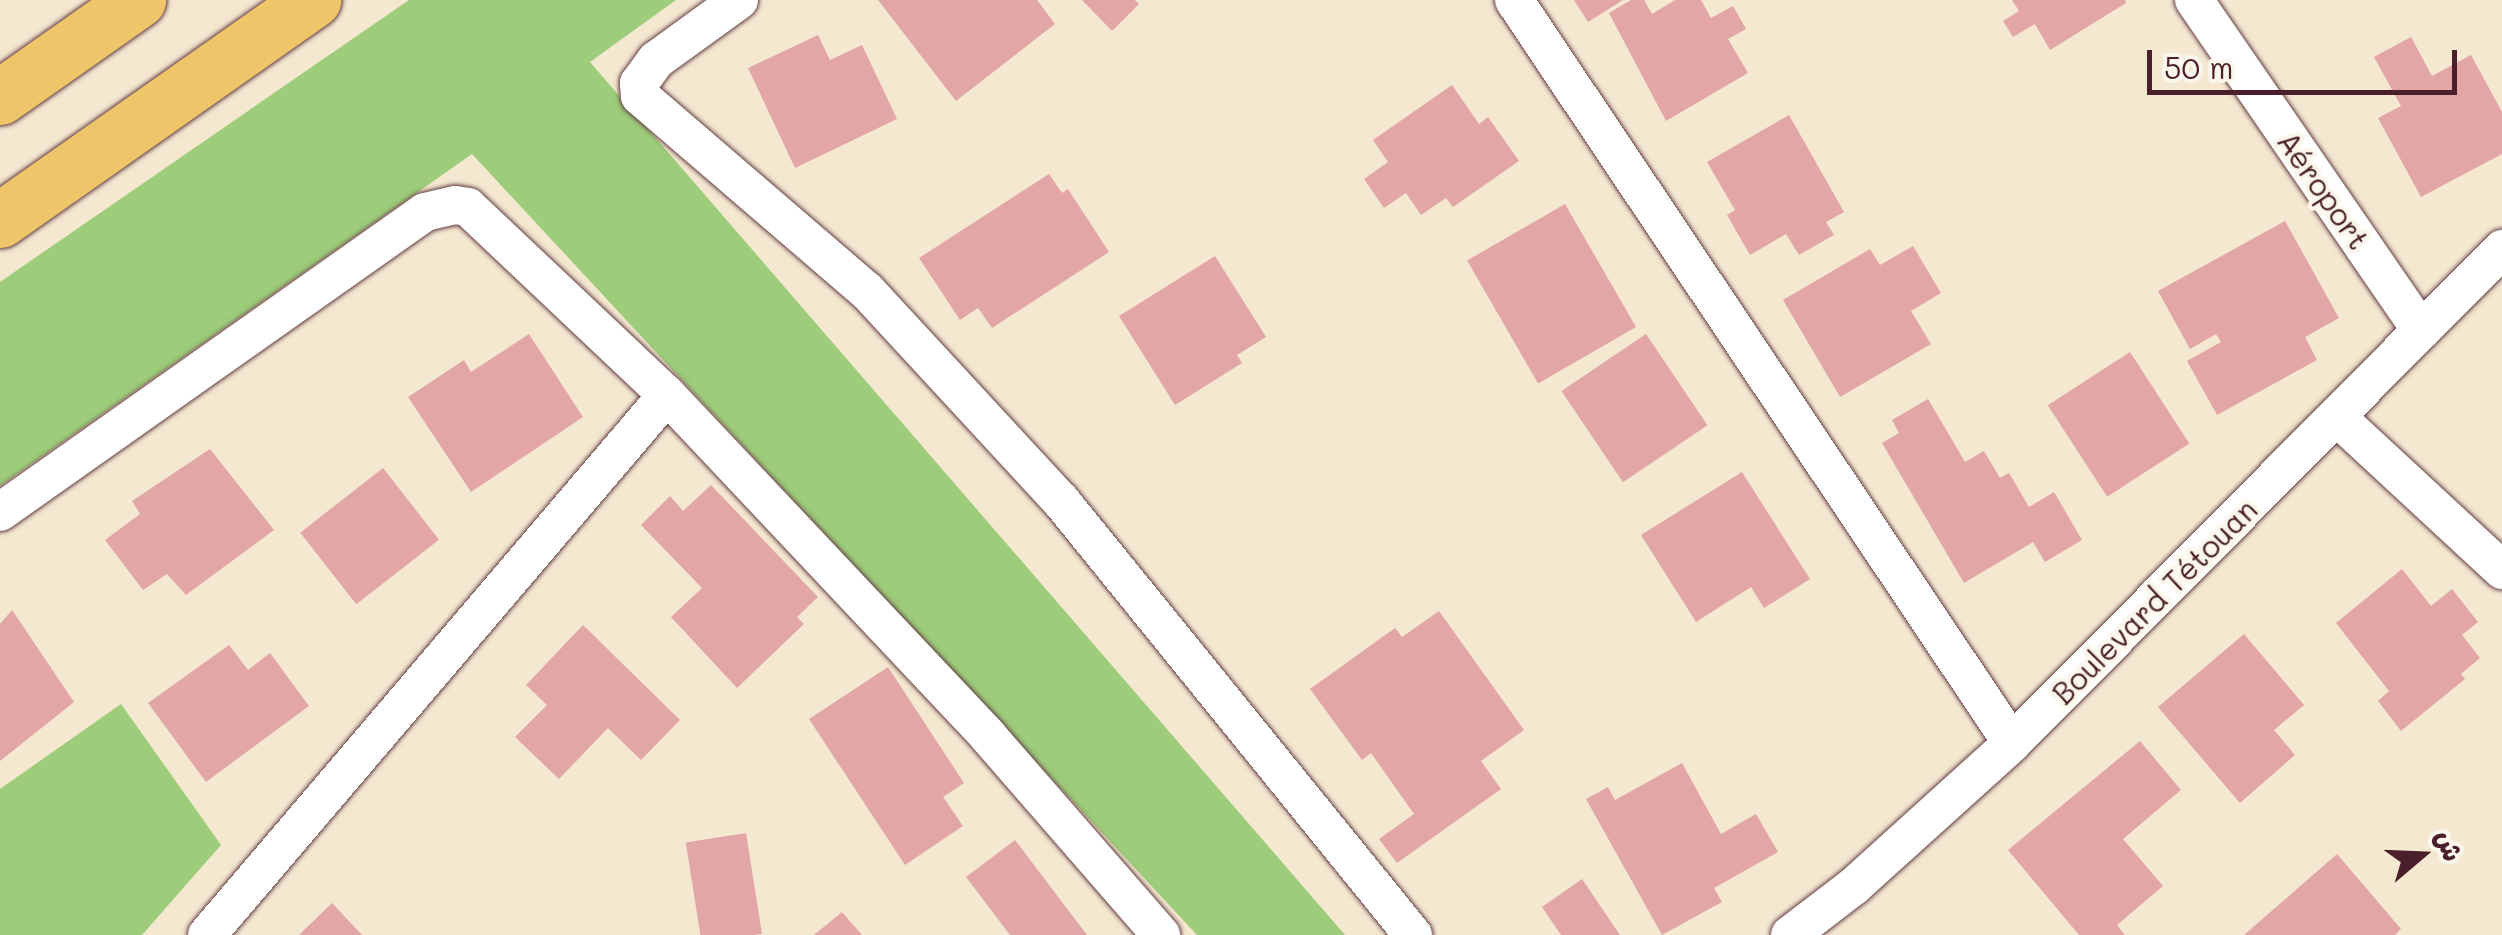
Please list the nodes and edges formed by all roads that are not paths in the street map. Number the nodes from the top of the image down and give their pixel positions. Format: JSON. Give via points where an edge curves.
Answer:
{"nodes":[{"id":1,"x":138,"y":0,"type":"edge"},
{"id":2,"x":313,"y":0,"type":"edge"},
{"id":3,"x":739,"y":0,"type":"edge"},
{"id":4,"x":1514,"y":0,"type":"edge"},
{"id":5,"x":2194,"y":0,"type":"edge"},
{"id":6,"x":0,"y":96,"type":"edge"},
{"id":7,"x":0,"y":220,"type":"edge"},
{"id":8,"x":2502,"y":249,"type":"edge"},
{"id":9,"x":2421,"y":330,"type":"junction"},
{"id":10,"x":667,"y":395,"type":"junction"},
{"id":11,"x":2338,"y":418,"type":"junction"},
{"id":12,"x":0,"y":512,"type":"edge"},
{"id":13,"x":2502,"y":570,"type":"edge"},
{"id":14,"x":2012,"y":742,"type":"junction"},
{"id":15,"x":207,"y":935,"type":"edge"},
{"id":16,"x":1161,"y":935,"type":"edge"},
{"id":17,"x":1413,"y":935,"type":"edge"},
{"id":18,"x":1790,"y":935,"type":"edge"}],
"edges":[{"from":1,"to":6,"type":"highway"},
{"from":2,"to":7,"type":"highway"},
{"from":3,"to":17,"type":"street","via":[[656,60],[639,83],[640,96],[866,292],[1061,501]]},
{"from":4,"to":14,"type":"street"},
{"from":5,"to":9,"type":"street","name":"Aéroport"},
{"from":8,"to":9,"type":"street","name":"Boulevard Tétouan"},
{"from":9,"to":11,"type":"street","name":"Boulevard Tétouan"},
{"from":10,"to":12,"type":"street","via":[[480,215],[438,207]]},
{"from":10,"to":15,"type":"street"},
{"from":10,"to":16,"type":"street","via":[[988,736]]},
{"from":11,"to":13,"type":"street"},
{"from":11,"to":14,"type":"street","name":"Boulevard Tétouan"},
{"from":14,"to":18,"type":"street","name":"Boulevard Tétouan","via":[[1854,886]]}]}
